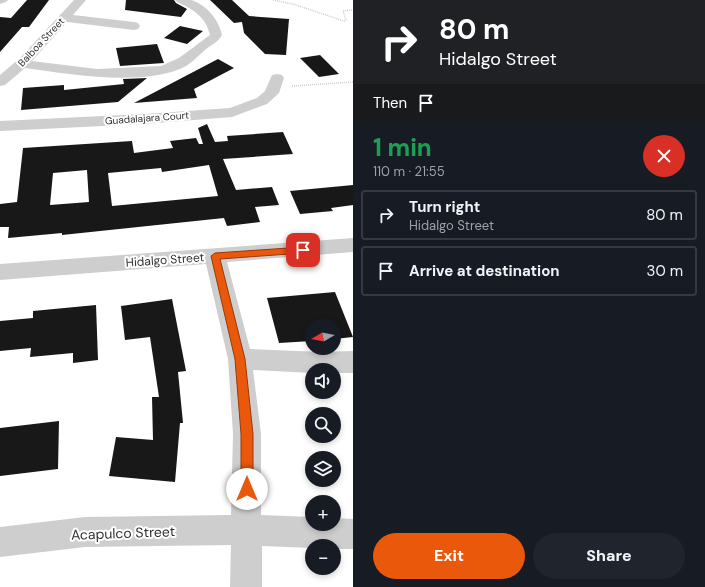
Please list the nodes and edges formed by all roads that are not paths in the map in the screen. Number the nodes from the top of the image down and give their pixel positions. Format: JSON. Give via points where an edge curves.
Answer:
{"nodes":[{"id":1,"x":80,"y":0,"type":"edge"},
{"id":2,"x":180,"y":0,"type":"edge"},
{"id":3,"x":64,"y":18,"type":"junction"},
{"id":4,"x":134,"y":26,"type":"dead end"},
{"id":5,"x":22,"y":64,"type":"junction"},
{"id":6,"x":276,"y":80,"type":"road end"},
{"id":7,"x":0,"y":82,"type":"edge"},
{"id":8,"x":0,"y":126,"type":"edge"},
{"id":9,"x":353,"y":245,"type":"edge"},
{"id":10,"x":215,"y":256,"type":"junction"},
{"id":11,"x":0,"y":272,"type":"edge"},
{"id":12,"x":240,"y":359,"type":"junction"},
{"id":13,"x":353,"y":362,"type":"edge"},
{"id":14,"x":247,"y":530,"type":"junction"},
{"id":15,"x":353,"y":534,"type":"edge"},
{"id":16,"x":0,"y":542,"type":"edge"},
{"id":17,"x":246,"y":587,"type":"edge"}],
"edges":[{"from":1,"to":3,"type":"street","name":"Balboa Street"},
{"from":2,"to":5,"type":"street","via":[[208,16],[215,26],[216,34],[211,41],[175,66],[144,72],[101,73]]},
{"from":3,"to":4,"type":"street"},
{"from":3,"to":5,"type":"street","name":"Balboa Street"},
{"from":5,"to":7,"type":"street","name":"Balboa Street"},
{"from":6,"to":8,"type":"street","name":"Guadalajara Court","via":[[272,94],[262,102],[232,112]]},
{"from":9,"to":10,"type":"street","name":"Hidalgo Street"},
{"from":10,"to":11,"type":"street","name":"Hidalgo Street"},
{"from":10,"to":12,"type":"street"},
{"from":12,"to":13,"type":"street"},
{"from":12,"to":14,"type":"street","via":[[247,434]]},
{"from":14,"to":15,"type":"street","name":"Acapulco Street"},
{"from":14,"to":16,"type":"street","name":"Acapulco Street","via":[[85,532]]},
{"from":14,"to":17,"type":"street"}]}
